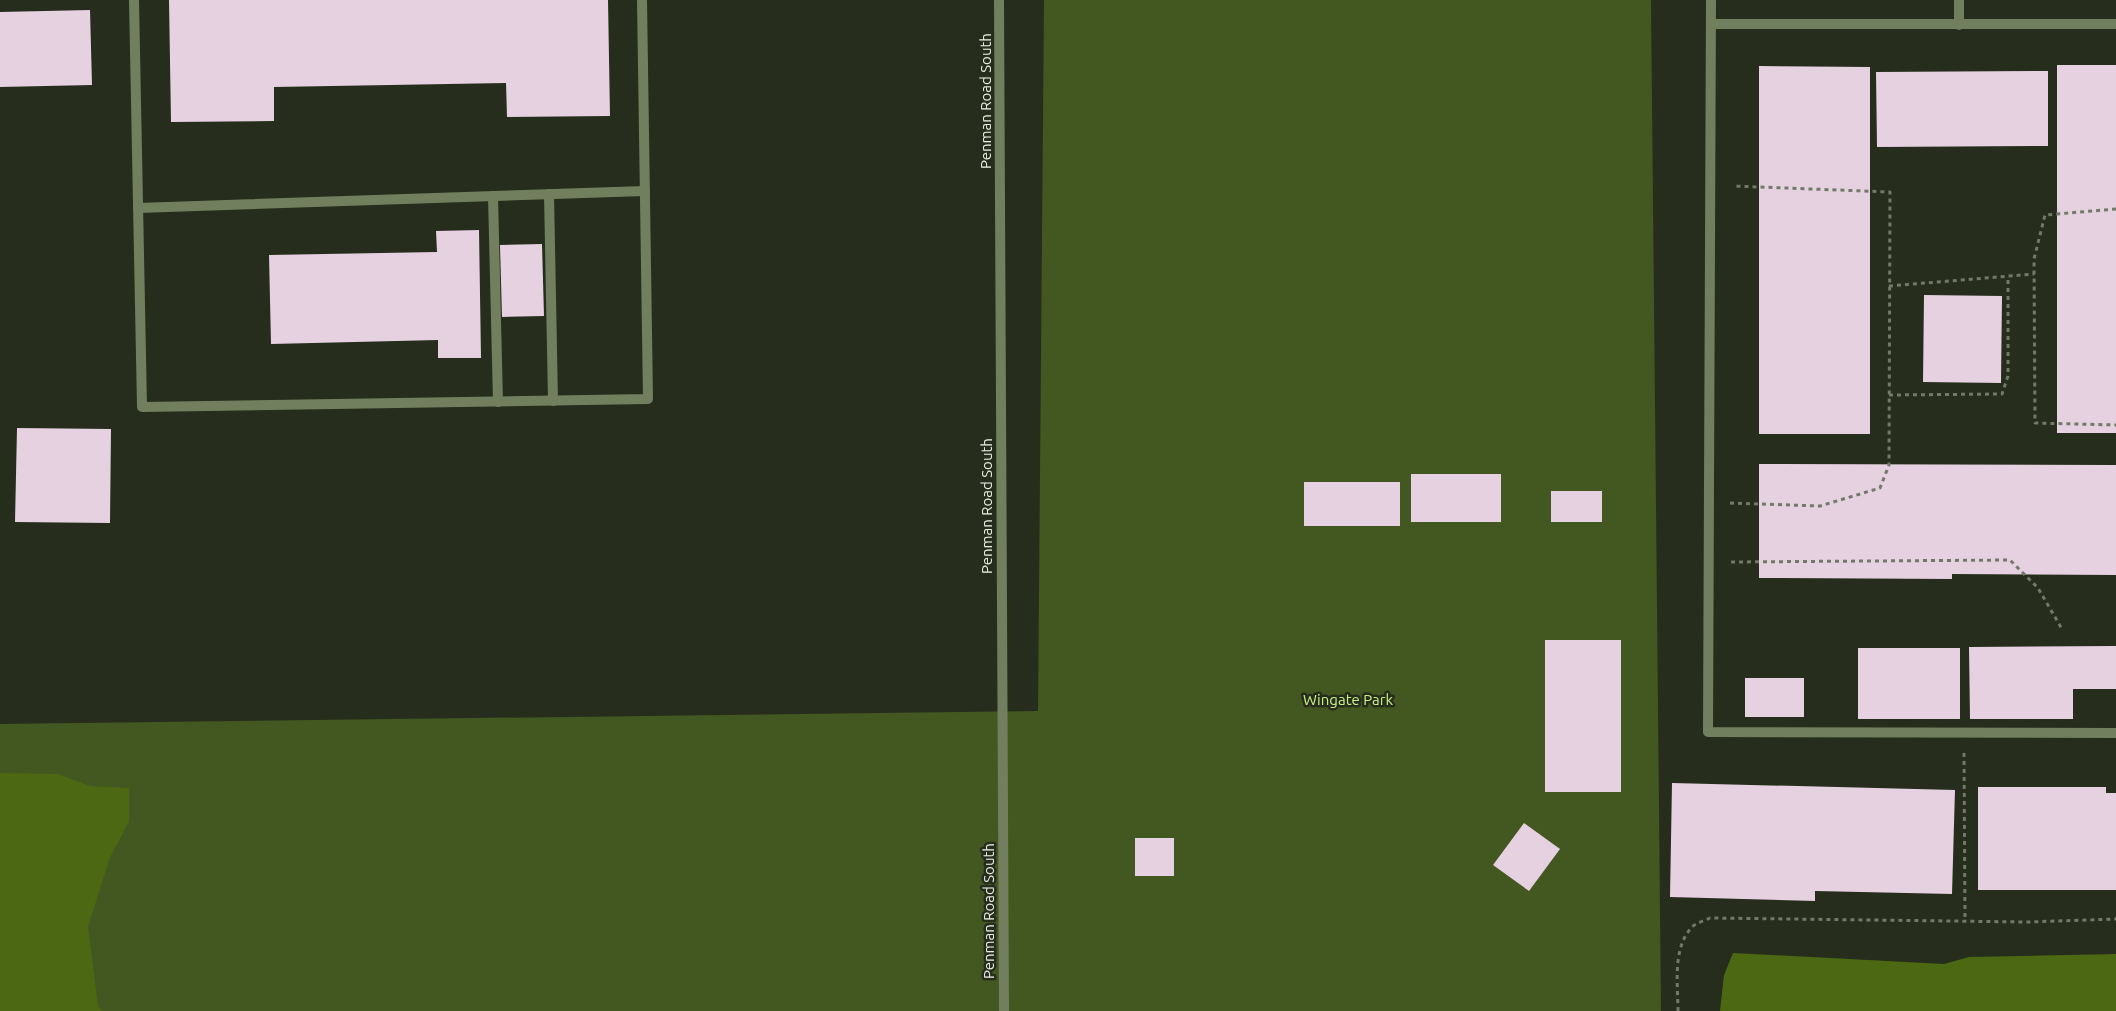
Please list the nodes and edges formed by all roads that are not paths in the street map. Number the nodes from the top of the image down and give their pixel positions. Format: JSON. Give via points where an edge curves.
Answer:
{"nodes":[{"id":1,"x":134,"y":0,"type":"edge"},
{"id":2,"x":642,"y":0,"type":"edge"},
{"id":3,"x":999,"y":0,"type":"edge"},
{"id":4,"x":1711,"y":0,"type":"edge"},
{"id":5,"x":1959,"y":0,"type":"edge"},
{"id":6,"x":1710,"y":24,"type":"junction"},
{"id":7,"x":2116,"y":24,"type":"edge"},
{"id":8,"x":1959,"y":25,"type":"junction"},
{"id":9,"x":645,"y":191,"type":"junction"},
{"id":10,"x":549,"y":194,"type":"junction"},
{"id":11,"x":493,"y":196,"type":"junction"},
{"id":12,"x":138,"y":208,"type":"junction"},
{"id":13,"x":553,"y":401,"type":"junction"},
{"id":14,"x":498,"y":402,"type":"junction"},
{"id":15,"x":2116,"y":734,"type":"edge"},
{"id":16,"x":1004,"y":1011,"type":"edge"}],
"edges":[{"from":1,"to":12,"type":"street"},
{"from":2,"to":9,"type":"street"},
{"from":3,"to":16,"type":"street","name":"Penman Road South"},
{"from":4,"to":6,"type":"street"},
{"from":5,"to":8,"type":"street"},
{"from":6,"to":8,"type":"street"},
{"from":6,"to":15,"type":"street","via":[[1708,732]]},
{"from":7,"to":8,"type":"street"},
{"from":9,"to":10,"type":"street"},
{"from":9,"to":13,"type":"street","via":[[648,399]]},
{"from":10,"to":11,"type":"street"},
{"from":10,"to":13,"type":"street"},
{"from":11,"to":12,"type":"street"},
{"from":11,"to":14,"type":"street"},
{"from":12,"to":14,"type":"street","via":[[142,407]]},
{"from":13,"to":14,"type":"street"}]}
